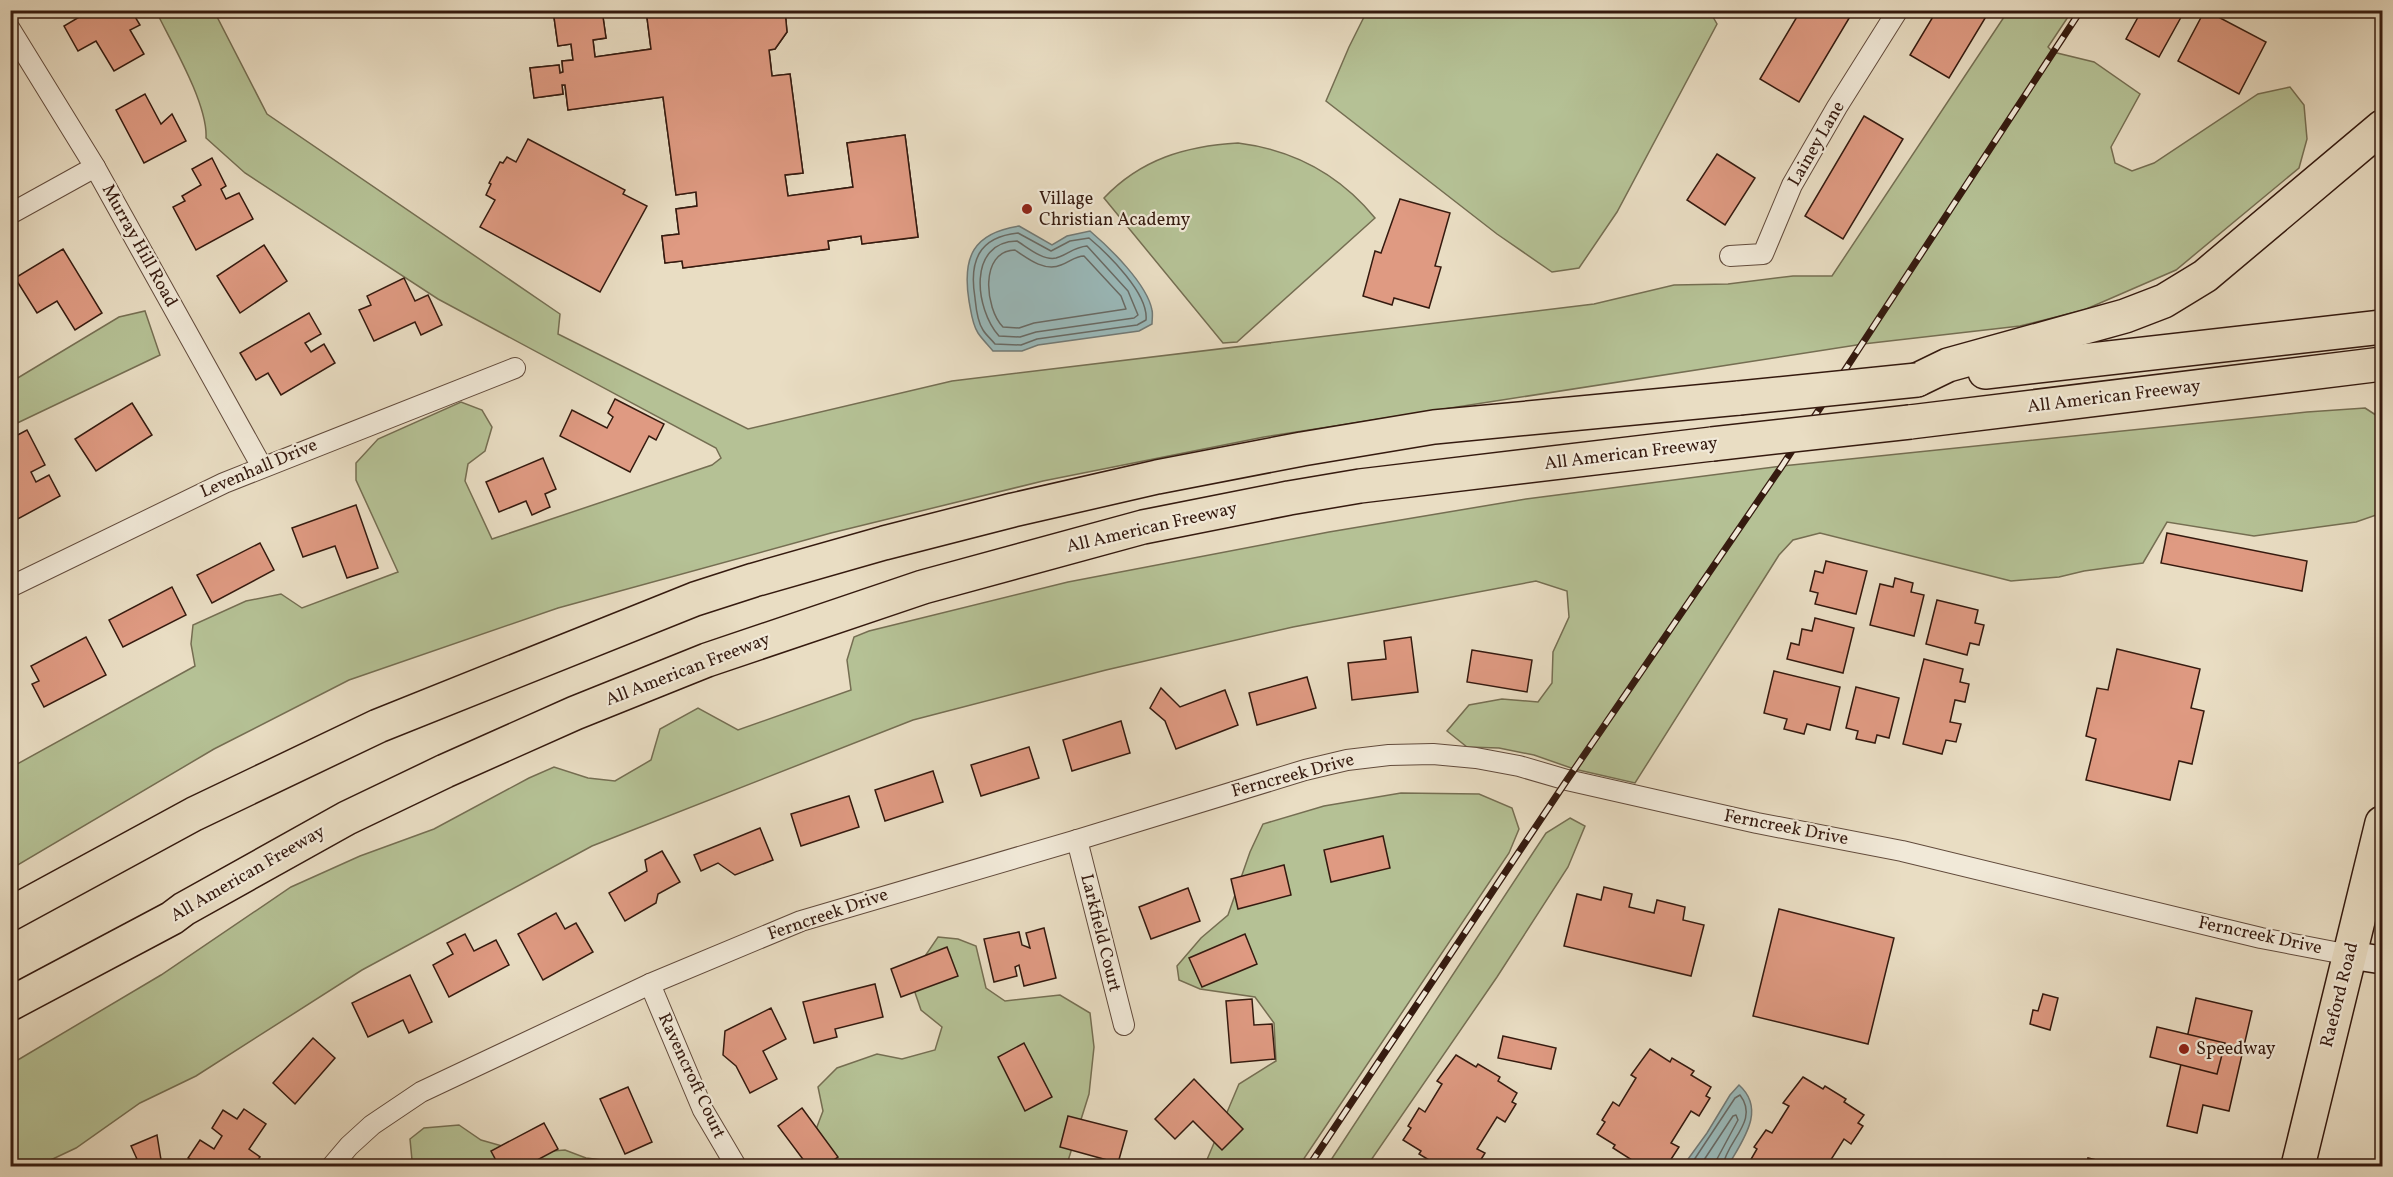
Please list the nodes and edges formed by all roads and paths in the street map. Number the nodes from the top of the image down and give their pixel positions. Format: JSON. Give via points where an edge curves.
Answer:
{"nodes":[{"id":1,"x":1898,"y":10,"type":"edge"},
{"id":2,"x":10,"y":29,"type":"edge"},
{"id":3,"x":2382,"y":127,"type":"edge"},
{"id":4,"x":94,"y":167,"type":"junction"},
{"id":5,"x":10,"y":214,"type":"edge"},
{"id":6,"x":1730,"y":256,"type":"dead end"},
{"id":7,"x":2381,"y":327,"type":"edge"},
{"id":8,"x":2374,"y":365,"type":"edge"},
{"id":9,"x":515,"y":368,"type":"dead end"},
{"id":10,"x":1937,"y":374,"type":"junction"},
{"id":11,"x":262,"y":466,"type":"junction"},
{"id":12,"x":10,"y":587,"type":"edge"},
{"id":13,"x":2382,"y":823,"type":"edge"},
{"id":14,"x":1077,"y":840,"type":"junction"},
{"id":15,"x":10,"y":914,"type":"edge"},
{"id":16,"x":2350,"y":955,"type":"junction"},
{"id":17,"x":2382,"y":960,"type":"edge"},
{"id":18,"x":650,"y":984,"type":"junction"},
{"id":19,"x":10,"y":1004,"type":"edge"},
{"id":20,"x":1124,"y":1025,"type":"dead end"},
{"id":21,"x":332,"y":1167,"type":"edge"},
{"id":22,"x":736,"y":1167,"type":"edge"},
{"id":23,"x":2298,"y":1167,"type":"edge"}],
"edges":[{"from":1,"to":6,"type":"street","name":"Lainey Lane","via":[[1792,185],[1763,254]]},
{"from":2,"to":4,"type":"street","name":"Murray Hill Road"},
{"from":3,"to":10,"type":"highway","via":[[2205,276],[2164,302]]},
{"from":4,"to":5,"type":"street"},
{"from":4,"to":11,"type":"street","name":"Murray Hill Road"},
{"from":7,"to":10,"type":"highway"},
{"from":8,"to":19,"type":"highway","name":"All American Freeway","bridge":true,"via":[[1360,486],[1143,527],[923,587],[657,679],[346,818],[172,918]]},
{"from":9,"to":11,"type":"street","name":"Levenhall Drive"},
{"from":10,"to":15,"type":"highway","bridge":true,"via":[[1739,398],[1434,427],[1157,477],[884,543],[695,599],[378,726],[194,814]]},
{"from":11,"to":12,"type":"street","name":"Levenhall Drive"},
{"from":13,"to":16,"type":"highway","name":"Raeford Road"},
{"from":14,"to":16,"type":"street","name":"Ferncreek Drive","via":[[1347,760],[1444,755],[1519,766],[1757,823],[1902,851],[2261,938]]},
{"from":14,"to":18,"type":"street","name":"Ferncreek Drive","via":[[801,921]]},
{"from":14,"to":20,"type":"street","name":"Larkfield Court"},
{"from":16,"to":17,"type":"street"},
{"from":16,"to":23,"type":"highway","name":"Raeford Road"},
{"from":18,"to":21,"type":"street","name":"Ferncreek Drive","via":[[421,1092],[372,1125]]},
{"from":18,"to":22,"type":"street","name":"Ravencroft Court","via":[[703,1110]]}]}
